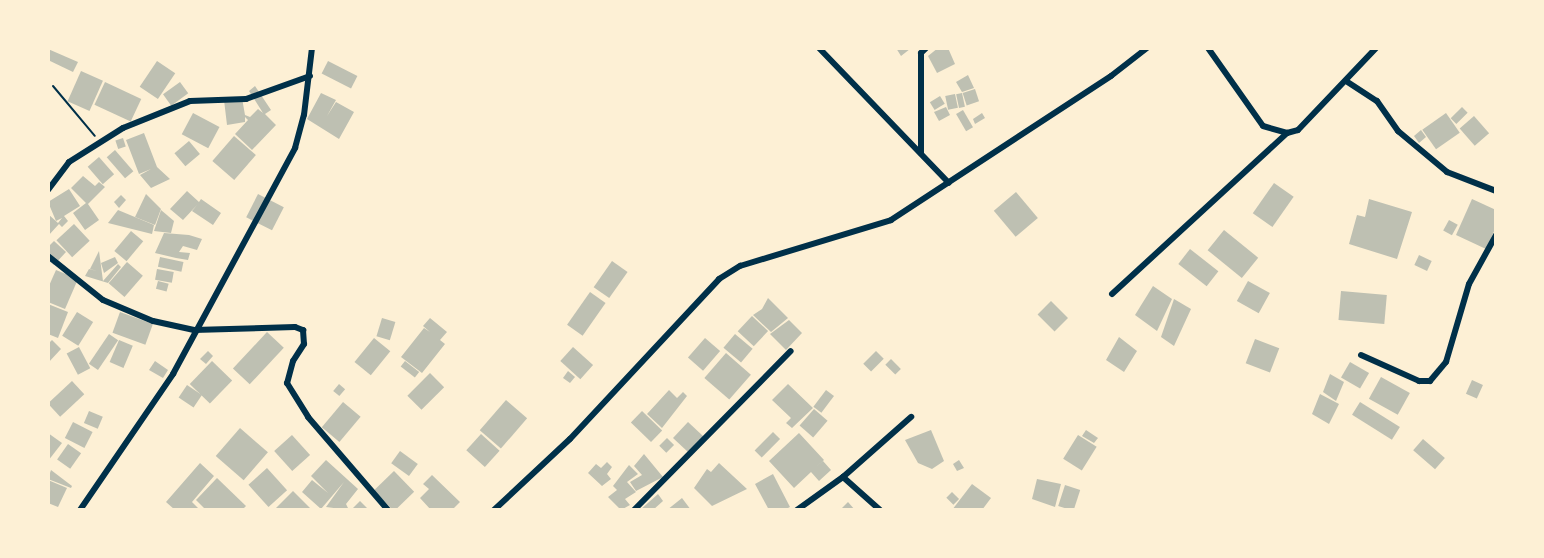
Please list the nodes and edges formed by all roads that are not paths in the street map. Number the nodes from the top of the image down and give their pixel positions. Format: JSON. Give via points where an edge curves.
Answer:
{"nodes":[{"id":1,"x":312,"y":48,"type":"edge"},
{"id":2,"x":819,"y":48,"type":"edge"},
{"id":3,"x":926,"y":48,"type":"edge"},
{"id":4,"x":1147,"y":48,"type":"edge"},
{"id":5,"x":1208,"y":48,"type":"edge"},
{"id":6,"x":1376,"y":48,"type":"edge"},
{"id":7,"x":310,"y":76,"type":"junction"},
{"id":8,"x":1346,"y":81,"type":"junction"},
{"id":9,"x":1287,"y":134,"type":"junction"},
{"id":10,"x":921,"y":153,"type":"junction"},
{"id":11,"x":949,"y":183,"type":"junction"},
{"id":12,"x":48,"y":190,"type":"edge"},
{"id":13,"x":1496,"y":190,"type":"edge"},
{"id":14,"x":1496,"y":235,"type":"edge"},
{"id":15,"x":48,"y":256,"type":"edge"},
{"id":16,"x":1112,"y":294,"type":"dead end"},
{"id":17,"x":194,"y":330,"type":"junction"},
{"id":18,"x":791,"y":351,"type":"dead end"},
{"id":19,"x":1361,"y":355,"type":"dead end"},
{"id":20,"x":910,"y":417,"type":"dead end"},
{"id":21,"x":843,"y":477,"type":"junction"},
{"id":22,"x":80,"y":510,"type":"edge"},
{"id":23,"x":388,"y":510,"type":"edge"},
{"id":24,"x":494,"y":510,"type":"edge"},
{"id":25,"x":634,"y":510,"type":"edge"},
{"id":26,"x":797,"y":510,"type":"edge"},
{"id":27,"x":880,"y":510,"type":"edge"}],
"edges":[{"from":1,"to":7,"type":"street"},
{"from":2,"to":10,"type":"street"},
{"from":3,"to":10,"type":"street","via":[[921,53]]},
{"from":4,"to":11,"type":"street"},
{"from":5,"to":9,"type":"street","via":[[1263,126]]},
{"from":6,"to":8,"type":"street"},
{"from":7,"to":12,"type":"street","via":[[246,99],[190,101],[100,141],[69,162]]},
{"from":7,"to":17,"type":"street","via":[[295,148]]},
{"from":8,"to":9,"type":"street","via":[[1299,130]]},
{"from":8,"to":13,"type":"street","via":[[1377,101],[1398,131],[1447,172]]},
{"from":9,"to":16,"type":"street"},
{"from":10,"to":11,"type":"street"},
{"from":11,"to":24,"type":"street","via":[[891,220],[740,266],[719,279],[570,439]]},
{"from":14,"to":19,"type":"street","via":[[1469,284],[1446,362],[1430,381],[1419,381]]},
{"from":15,"to":17,"type":"street","via":[[119,309]]},
{"from":17,"to":22,"type":"street","via":[[173,374]]},
{"from":17,"to":23,"type":"street","via":[[303,330],[304,344],[292,361],[287,382],[308,417]]},
{"from":18,"to":25,"type":"street"},
{"from":20,"to":21,"type":"street"},
{"from":21,"to":26,"type":"street"},
{"from":21,"to":27,"type":"street"}]}
